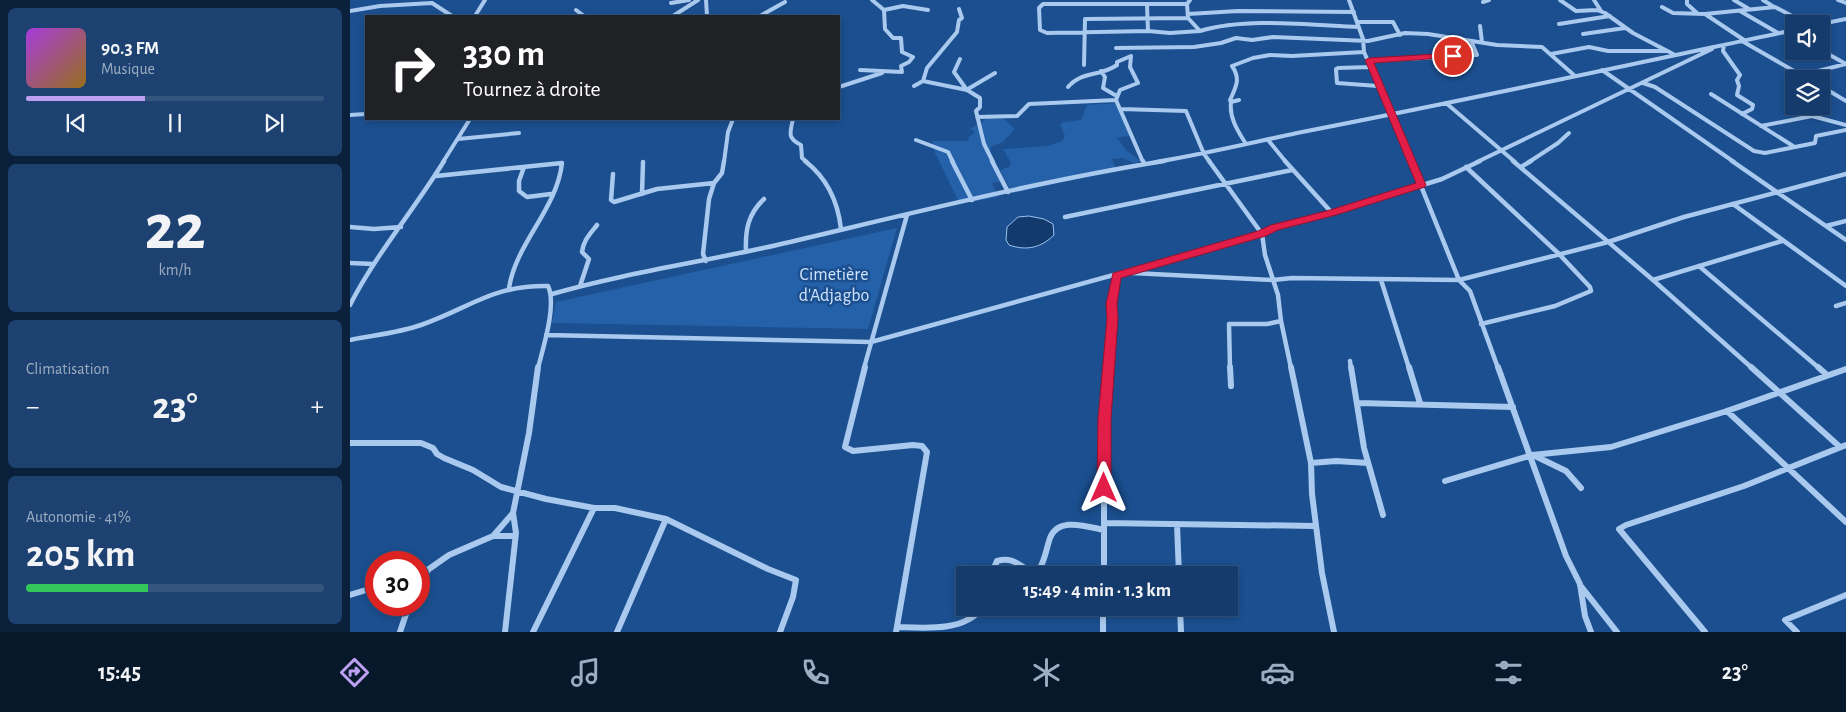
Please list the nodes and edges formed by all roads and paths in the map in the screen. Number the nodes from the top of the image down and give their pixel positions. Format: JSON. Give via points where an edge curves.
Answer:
{"nodes":[{"id":1,"x":485,"y":0,"type":"edge"},
{"id":2,"x":689,"y":0,"type":"edge"},
{"id":3,"x":698,"y":0,"type":"edge"},
{"id":4,"x":706,"y":0,"type":"edge"},
{"id":5,"x":872,"y":0,"type":"edge"},
{"id":6,"x":1190,"y":0,"type":"edge"},
{"id":7,"x":1348,"y":0,"type":"edge"},
{"id":8,"x":1489,"y":0,"type":"edge"},
{"id":9,"x":1560,"y":0,"type":"edge"},
{"id":10,"x":1594,"y":0,"type":"edge"},
{"id":11,"x":1686,"y":0,"type":"edge"},
{"id":12,"x":1734,"y":0,"type":"edge"},
{"id":13,"x":1763,"y":0,"type":"edge"},
{"id":14,"x":1838,"y":0,"type":"edge"},
{"id":15,"x":788,"y":2,"type":"edge"},
{"id":16,"x":1042,"y":2,"type":"edge"},
{"id":17,"x":1102,"y":2,"type":"edge"},
{"id":18,"x":1483,"y":2,"type":"dead end"},
{"id":19,"x":671,"y":3,"type":"dead end"},
{"id":20,"x":1846,"y":3,"type":"edge"},
{"id":21,"x":1187,"y":4,"type":"junction"},
{"id":22,"x":1147,"y":5,"type":"junction"},
{"id":23,"x":1662,"y":7,"type":"dead end"},
{"id":24,"x":1775,"y":7,"type":"junction"},
{"id":25,"x":959,"y":9,"type":"dead end"},
{"id":26,"x":1749,"y":9,"type":"junction"},
{"id":27,"x":576,"y":10,"type":"dead end"},
{"id":28,"x":884,"y":10,"type":"junction"},
{"id":29,"x":928,"y":10,"type":"dead end"},
{"id":30,"x":350,"y":11,"type":"edge"},
{"id":31,"x":1601,"y":11,"type":"junction"},
{"id":32,"x":1739,"y":11,"type":"junction"},
{"id":33,"x":1354,"y":12,"type":"junction"},
{"id":34,"x":1697,"y":13,"type":"junction"},
{"id":35,"x":1705,"y":14,"type":"junction"},
{"id":36,"x":451,"y":15,"type":"edge"},
{"id":37,"x":476,"y":15,"type":"edge"},
{"id":38,"x":583,"y":15,"type":"edge"},
{"id":39,"x":675,"y":15,"type":"edge"},
{"id":40,"x":707,"y":15,"type":"edge"},
{"id":41,"x":762,"y":15,"type":"edge"},
{"id":42,"x":1791,"y":15,"type":"edge"},
{"id":43,"x":1188,"y":16,"type":"junction"},
{"id":44,"x":1610,"y":16,"type":"junction"},
{"id":45,"x":1149,"y":18,"type":"junction"},
{"id":46,"x":1846,"y":19,"type":"edge"},
{"id":47,"x":1830,"y":22,"type":"edge"},
{"id":48,"x":1358,"y":24,"type":"junction"},
{"id":49,"x":1559,"y":24,"type":"dead end"},
{"id":50,"x":878,"y":26,"type":"dead end"},
{"id":51,"x":1480,"y":26,"type":"dead end"},
{"id":52,"x":1625,"y":28,"type":"junction"},
{"id":53,"x":885,"y":29,"type":"junction"},
{"id":54,"x":1148,"y":31,"type":"junction"},
{"id":55,"x":1200,"y":31,"type":"junction"},
{"id":56,"x":1785,"y":32,"type":"edge"},
{"id":57,"x":1083,"y":33,"type":"junction"},
{"id":58,"x":1779,"y":33,"type":"junction"},
{"id":59,"x":1400,"y":34,"type":"junction"},
{"id":60,"x":1583,"y":34,"type":"dead end"},
{"id":61,"x":1363,"y":39,"type":"junction"},
{"id":62,"x":1744,"y":40,"type":"junction"},
{"id":63,"x":1471,"y":41,"type":"junction"},
{"id":64,"x":1482,"y":42,"type":"junction"},
{"id":65,"x":1724,"y":44,"type":"junction"},
{"id":66,"x":1718,"y":46,"type":"junction"},
{"id":67,"x":1116,"y":48,"type":"dead end"},
{"id":68,"x":1668,"y":51,"type":"junction"},
{"id":69,"x":1364,"y":52,"type":"junction"},
{"id":70,"x":1550,"y":54,"type":"junction"},
{"id":71,"x":1675,"y":55,"type":"junction"},
{"id":72,"x":1830,"y":55,"type":"edge"},
{"id":73,"x":960,"y":59,"type":"dead end"},
{"id":74,"x":1369,"y":60,"type":"junction"},
{"id":75,"x":1846,"y":64,"type":"edge"},
{"id":76,"x":1084,"y":65,"type":"dead end"},
{"id":77,"x":1372,"y":67,"type":"junction"},
{"id":78,"x":860,"y":70,"type":"dead end"},
{"id":79,"x":1602,"y":70,"type":"junction"},
{"id":80,"x":1793,"y":70,"type":"edge"},
{"id":81,"x":1821,"y":70,"type":"edge"},
{"id":82,"x":1101,"y":71,"type":"junction"},
{"id":83,"x":883,"y":72,"type":"junction"},
{"id":84,"x":995,"y":73,"type":"dead end"},
{"id":85,"x":1575,"y":76,"type":"junction"},
{"id":86,"x":1650,"y":80,"type":"junction"},
{"id":87,"x":923,"y":81,"type":"junction"},
{"id":88,"x":1643,"y":83,"type":"junction"},
{"id":89,"x":840,"y":86,"type":"edge"},
{"id":90,"x":914,"y":86,"type":"dead end"},
{"id":91,"x":1378,"y":86,"type":"junction"},
{"id":92,"x":1068,"y":87,"type":"dead end"},
{"id":93,"x":1655,"y":87,"type":"junction"},
{"id":94,"x":967,"y":89,"type":"junction"},
{"id":95,"x":1629,"y":90,"type":"junction"},
{"id":96,"x":1830,"y":91,"type":"edge"},
{"id":97,"x":1711,"y":94,"type":"dead end"},
{"id":98,"x":1115,"y":97,"type":"junction"},
{"id":99,"x":1239,"y":100,"type":"dead end"},
{"id":100,"x":1846,"y":100,"type":"edge"},
{"id":101,"x":1231,"y":102,"type":"junction"},
{"id":102,"x":1446,"y":103,"type":"junction"},
{"id":103,"x":1121,"y":110,"type":"junction"},
{"id":104,"x":365,"y":114,"type":"edge"},
{"id":105,"x":1742,"y":114,"type":"junction"},
{"id":106,"x":350,"y":115,"type":"edge"},
{"id":107,"x":1392,"y":115,"type":"junction"},
{"id":108,"x":977,"y":118,"type":"junction"},
{"id":109,"x":469,"y":120,"type":"edge"},
{"id":110,"x":733,"y":120,"type":"edge"},
{"id":111,"x":793,"y":120,"type":"edge"},
{"id":112,"x":1846,"y":125,"type":"edge"},
{"id":113,"x":1761,"y":126,"type":"junction"},
{"id":114,"x":1846,"y":130,"type":"edge"},
{"id":115,"x":519,"y":133,"type":"dead end"},
{"id":116,"x":1569,"y":133,"type":"dead end"},
{"id":117,"x":458,"y":139,"type":"junction"},
{"id":118,"x":916,"y":140,"type":"dead end"},
{"id":119,"x":1268,"y":140,"type":"junction"},
{"id":120,"x":1246,"y":144,"type":"junction"},
{"id":121,"x":1793,"y":146,"type":"junction"},
{"id":122,"x":1504,"y":151,"type":"junction"},
{"id":123,"x":1204,"y":154,"type":"junction"},
{"id":124,"x":643,"y":162,"type":"dead end"},
{"id":125,"x":1144,"y":164,"type":"junction"},
{"id":126,"x":1521,"y":166,"type":"junction"},
{"id":127,"x":524,"y":167,"type":"junction"},
{"id":128,"x":1466,"y":167,"type":"junction"},
{"id":129,"x":1292,"y":170,"type":"junction"},
{"id":130,"x":614,"y":174,"type":"dead end"},
{"id":131,"x":1846,"y":174,"type":"edge"},
{"id":132,"x":436,"y":176,"type":"junction"},
{"id":133,"x":714,"y":184,"type":"junction"},
{"id":134,"x":1225,"y":185,"type":"junction"},
{"id":135,"x":1422,"y":185,"type":"junction"},
{"id":136,"x":1008,"y":192,"type":"junction"},
{"id":137,"x":1778,"y":193,"type":"junction"},
{"id":138,"x":552,"y":194,"type":"junction"},
{"id":139,"x":642,"y":194,"type":"junction"},
{"id":140,"x":764,"y":199,"type":"dead end"},
{"id":141,"x":972,"y":200,"type":"junction"},
{"id":142,"x":1734,"y":204,"type":"junction"},
{"id":143,"x":1332,"y":213,"type":"junction"},
{"id":144,"x":907,"y":215,"type":"junction"},
{"id":145,"x":1065,"y":217,"type":"dead end"},
{"id":146,"x":1846,"y":221,"type":"edge"},
{"id":147,"x":350,"y":226,"type":"edge"},
{"id":148,"x":597,"y":226,"type":"dead end"},
{"id":149,"x":1826,"y":226,"type":"junction"},
{"id":150,"x":400,"y":227,"type":"junction"},
{"id":151,"x":841,"y":229,"type":"junction"},
{"id":152,"x":1262,"y":234,"type":"junction"},
{"id":153,"x":1846,"y":240,"type":"edge"},
{"id":154,"x":1782,"y":241,"type":"junction"},
{"id":155,"x":1608,"y":242,"type":"junction"},
{"id":156,"x":746,"y":252,"type":"junction"},
{"id":157,"x":1559,"y":254,"type":"junction"},
{"id":158,"x":706,"y":261,"type":"junction"},
{"id":159,"x":350,"y":263,"type":"edge"},
{"id":160,"x":373,"y":264,"type":"junction"},
{"id":161,"x":1699,"y":266,"type":"junction"},
{"id":162,"x":1124,"y":273,"type":"junction"},
{"id":163,"x":1116,"y":275,"type":"junction"},
{"id":164,"x":1273,"y":280,"type":"junction"},
{"id":165,"x":1381,"y":280,"type":"junction"},
{"id":166,"x":1459,"y":280,"type":"junction"},
{"id":167,"x":1653,"y":280,"type":"junction"},
{"id":168,"x":580,"y":286,"type":"junction"},
{"id":169,"x":1846,"y":286,"type":"edge"},
{"id":170,"x":357,"y":288,"type":"junction"},
{"id":171,"x":509,"y":288,"type":"junction"},
{"id":172,"x":350,"y":289,"type":"edge"},
{"id":173,"x":552,"y":294,"type":"junction"},
{"id":174,"x":1846,"y":303,"type":"edge"},
{"id":175,"x":350,"y":305,"type":"edge"},
{"id":176,"x":1836,"y":306,"type":"dead end"},
{"id":177,"x":1281,"y":321,"type":"junction"},
{"id":178,"x":1480,"y":324,"type":"junction"},
{"id":179,"x":546,"y":335,"type":"junction"},
{"id":180,"x":350,"y":340,"type":"edge"},
{"id":181,"x":871,"y":342,"type":"junction"},
{"id":182,"x":1350,"y":361,"type":"dead end"},
{"id":183,"x":1846,"y":368,"type":"edge"},
{"id":184,"x":1827,"y":375,"type":"junction"},
{"id":185,"x":1232,"y":386,"type":"dead end"},
{"id":186,"x":1778,"y":393,"type":"junction"},
{"id":187,"x":1358,"y":403,"type":"junction"},
{"id":188,"x":1420,"y":403,"type":"junction"},
{"id":189,"x":1513,"y":407,"type":"junction"},
{"id":190,"x":1727,"y":411,"type":"junction"},
{"id":191,"x":350,"y":443,"type":"edge"},
{"id":192,"x":1843,"y":446,"type":"edge"},
{"id":193,"x":1531,"y":455,"type":"junction"},
{"id":194,"x":1311,"y":463,"type":"junction"},
{"id":195,"x":1368,"y":463,"type":"junction"},
{"id":196,"x":1789,"y":469,"type":"junction"},
{"id":197,"x":1445,"y":481,"type":"dead end"},
{"id":198,"x":1581,"y":488,"type":"dead end"},
{"id":199,"x":518,"y":491,"type":"junction"},
{"id":200,"x":594,"y":508,"type":"junction"},
{"id":201,"x":513,"y":513,"type":"junction"},
{"id":202,"x":1383,"y":515,"type":"dead end"},
{"id":203,"x":666,"y":519,"type":"junction"},
{"id":204,"x":1104,"y":522,"type":"junction"},
{"id":205,"x":1846,"y":522,"type":"edge"},
{"id":206,"x":1178,"y":524,"type":"junction"},
{"id":207,"x":1316,"y":526,"type":"junction"},
{"id":208,"x":1104,"y":530,"type":"junction"},
{"id":209,"x":494,"y":536,"type":"junction"},
{"id":210,"x":515,"y":536,"type":"junction"},
{"id":211,"x":995,"y":566,"type":"edge"},
{"id":212,"x":1023,"y":566,"type":"edge"},
{"id":213,"x":1042,"y":566,"type":"edge"},
{"id":214,"x":1104,"y":566,"type":"edge"},
{"id":215,"x":1179,"y":566,"type":"edge"},
{"id":216,"x":430,"y":568,"type":"edge"},
{"id":217,"x":1580,"y":584,"type":"junction"},
{"id":218,"x":365,"y":590,"type":"edge"},
{"id":219,"x":350,"y":595,"type":"edge"},
{"id":220,"x":1846,"y":595,"type":"edge"},
{"id":221,"x":405,"y":616,"type":"edge"},
{"id":222,"x":975,"y":616,"type":"edge"},
{"id":223,"x":1103,"y":616,"type":"edge"},
{"id":224,"x":1180,"y":616,"type":"edge"},
{"id":225,"x":896,"y":630,"type":"edge"},
{"id":226,"x":400,"y":632,"type":"edge"},
{"id":227,"x":505,"y":632,"type":"edge"},
{"id":228,"x":533,"y":632,"type":"edge"},
{"id":229,"x":617,"y":632,"type":"edge"},
{"id":230,"x":780,"y":632,"type":"edge"},
{"id":231,"x":1103,"y":632,"type":"edge"},
{"id":232,"x":1181,"y":632,"type":"edge"},
{"id":233,"x":1334,"y":632,"type":"edge"},
{"id":234,"x":1591,"y":632,"type":"edge"},
{"id":235,"x":1617,"y":632,"type":"edge"},
{"id":236,"x":1705,"y":632,"type":"edge"},
{"id":237,"x":1797,"y":632,"type":"edge"}],
"edges":[{"from":1,"to":37,"type":"street"},
{"from":2,"to":19,"type":"street"},
{"from":3,"to":39,"type":"street"},
{"from":4,"to":40,"type":"street"},
{"from":5,"to":28,"type":"street"},
{"from":6,"to":21,"type":"street"},
{"from":7,"to":33,"type":"street"},
{"from":8,"to":18,"type":"street"},
{"from":9,"to":31,"type":"street","via":[[1576,11]]},
{"from":10,"to":31,"type":"street"},
{"from":11,"to":34,"type":"street"},
{"from":12,"to":26,"type":"street"},
{"from":13,"to":24,"type":"street"},
{"from":14,"to":20,"type":"street"},
{"from":15,"to":41,"type":"street"},
{"from":16,"to":17,"type":"street"},
{"from":16,"to":57,"type":"street","via":[[1039,8],[1042,32]]},
{"from":17,"to":22,"type":"street"},
{"from":21,"to":22,"type":"street"},
{"from":21,"to":43,"type":"street"},
{"from":22,"to":45,"type":"street"},
{"from":23,"to":34,"type":"street","via":[[1673,13]]},
{"from":24,"to":26,"type":"street"},
{"from":24,"to":42,"type":"street"},
{"from":25,"to":87,"type":"street","via":[[962,18],[956,32],[930,65]]},
{"from":26,"to":32,"type":"street"},
{"from":27,"to":38,"type":"street"},
{"from":28,"to":29,"type":"street","via":[[903,6]]},
{"from":28,"to":53,"type":"street"},
{"from":30,"to":36,"type":"street","via":[[432,3]]},
{"from":31,"to":44,"type":"street"},
{"from":32,"to":35,"type":"street"},
{"from":32,"to":58,"type":"street"},
{"from":33,"to":43,"type":"street","via":[[1238,11]]},
{"from":33,"to":48,"type":"street"},
{"from":34,"to":35,"type":"street"},
{"from":35,"to":62,"type":"street"},
{"from":43,"to":45,"type":"street"},
{"from":43,"to":55,"type":"street"},
{"from":44,"to":49,"type":"street"},
{"from":44,"to":52,"type":"street"},
{"from":45,"to":54,"type":"street"},
{"from":45,"to":57,"type":"street","via":[[1085,19]]},
{"from":46,"to":47,"type":"street"},
{"from":48,"to":55,"type":"street","via":[[1265,24]]},
{"from":48,"to":59,"type":"street","via":[[1393,22]]},
{"from":48,"to":61,"type":"street"},
{"from":50,"to":53,"type":"street"},
{"from":51,"to":64,"type":"street"},
{"from":52,"to":60,"type":"street"},
{"from":52,"to":68,"type":"street"},
{"from":53,"to":83,"type":"street","via":[[893,38],[902,38],[902,52],[913,57],[901,66],[902,72]]},
{"from":54,"to":55,"type":"street"},
{"from":54,"to":57,"type":"street"},
{"from":56,"to":58,"type":"street"},
{"from":57,"to":76,"type":"street"},
{"from":58,"to":62,"type":"street"},
{"from":59,"to":61,"type":"street"},
{"from":59,"to":63,"type":"street","via":[[1428,34]]},
{"from":61,"to":67,"type":"street","via":[[1236,38],[1205,46]]},
{"from":61,"to":69,"type":"street"},
{"from":62,"to":65,"type":"street"},
{"from":62,"to":80,"type":"street"},
{"from":63,"to":64,"type":"street"},
{"from":63,"to":74,"type":"street","via":[[1477,55]]},
{"from":64,"to":70,"type":"street","via":[[1538,46]]},
{"from":65,"to":66,"type":"street"},
{"from":65,"to":105,"type":"street","via":[[1723,51],[1740,75],[1737,95],[1752,105],[1752,109]]},
{"from":66,"to":71,"type":"street"},
{"from":66,"to":86,"type":"street"},
{"from":68,"to":70,"type":"street","via":[[1608,51],[1589,46]]},
{"from":68,"to":71,"type":"street"},
{"from":69,"to":74,"type":"street"},
{"from":69,"to":101,"type":"street","via":[[1270,55],[1248,59],[1232,66],[1238,74],[1238,82]]},
{"from":70,"to":85,"type":"street"},
{"from":71,"to":79,"type":"street"},
{"from":72,"to":75,"type":"street"},
{"from":73,"to":94,"type":"street","via":[[954,72]]},
{"from":74,"to":77,"type":"street"},
{"from":75,"to":81,"type":"street"},
{"from":77,"to":91,"type":"street"},
{"from":77,"to":91,"type":"street","via":[[1336,69],[1337,83]]},
{"from":78,"to":83,"type":"street"},
{"from":79,"to":85,"type":"street"},
{"from":79,"to":95,"type":"street"},
{"from":82,"to":92,"type":"street","via":[[1079,76]]},
{"from":82,"to":98,"type":"street","via":[[1105,77],[1103,88]]},
{"from":82,"to":98,"type":"street","via":[[1112,70],[1117,62],[1131,56],[1130,67],[1138,83],[1119,89]]},
{"from":83,"to":89,"type":"street"},
{"from":84,"to":94,"type":"street"},
{"from":85,"to":102,"type":"street"},
{"from":86,"to":88,"type":"street"},
{"from":86,"to":93,"type":"street"},
{"from":87,"to":90,"type":"street"},
{"from":87,"to":94,"type":"street"},
{"from":88,"to":93,"type":"street"},
{"from":88,"to":95,"type":"street"},
{"from":91,"to":107,"type":"street"},
{"from":93,"to":121,"type":"street","via":[[1748,149],[1765,153]]},
{"from":94,"to":108,"type":"street","via":[[980,98]]},
{"from":95,"to":122,"type":"street"},
{"from":95,"to":137,"type":"street"},
{"from":96,"to":100,"type":"street"},
{"from":97,"to":105,"type":"street"},
{"from":98,"to":103,"type":"street"},
{"from":98,"to":108,"type":"street","via":[[1029,104],[1017,116]]},
{"from":99,"to":101,"type":"street"},
{"from":101,"to":120,"type":"street","via":[[1235,125]]},
{"from":102,"to":107,"type":"street"},
{"from":102,"to":122,"type":"street"},
{"from":103,"to":123,"type":"street","via":[[1186,111]]},
{"from":103,"to":125,"type":"street"},
{"from":104,"to":106,"type":"street"},
{"from":105,"to":113,"type":"street"},
{"from":107,"to":119,"type":"street"},
{"from":107,"to":135,"type":"street"},
{"from":108,"to":136,"type":"street","via":[[984,144]]},
{"from":109,"to":117,"type":"street"},
{"from":110,"to":133,"type":"street","via":[[722,173]]},
{"from":111,"to":151,"type":"street","via":[[790,135],[801,145],[802,158],[812,164],[830,190]]},
{"from":112,"to":113,"type":"street","via":[[1812,116]]},
{"from":113,"to":121,"type":"street"},
{"from":114,"to":121,"type":"street","via":[[1816,136],[1815,143]]},
{"from":115,"to":117,"type":"street"},
{"from":116,"to":126,"type":"street"},
{"from":117,"to":132,"type":"street"},
{"from":118,"to":141,"type":"street","via":[[948,152]]},
{"from":119,"to":120,"type":"street"},
{"from":119,"to":129,"type":"street"},
{"from":120,"to":123,"type":"street"},
{"from":122,"to":126,"type":"street"},
{"from":122,"to":128,"type":"street"},
{"from":123,"to":125,"type":"street"},
{"from":123,"to":134,"type":"street"},
{"from":124,"to":139,"type":"street"},
{"from":125,"to":136,"type":"street"},
{"from":126,"to":155,"type":"street"},
{"from":127,"to":132,"type":"street"},
{"from":127,"to":138,"type":"street","via":[[519,191],[527,197]]},
{"from":127,"to":138,"type":"street","via":[[562,163]]},
{"from":128,"to":135,"type":"street"},
{"from":128,"to":157,"type":"street"},
{"from":129,"to":134,"type":"street"},
{"from":129,"to":143,"type":"street"},
{"from":130,"to":139,"type":"street","via":[[612,201]]},
{"from":131,"to":137,"type":"street"},
{"from":132,"to":150,"type":"street"},
{"from":133,"to":139,"type":"street","via":[[674,187]]},
{"from":133,"to":158,"type":"street","via":[[706,221],[703,254]]},
{"from":134,"to":145,"type":"street"},
{"from":134,"to":152,"type":"street"},
{"from":135,"to":143,"type":"street"},
{"from":135,"to":166,"type":"street"},
{"from":136,"to":141,"type":"street"},
{"from":137,"to":142,"type":"street"},
{"from":137,"to":149,"type":"street"},
{"from":138,"to":171,"type":"street","via":[[512,270]]},
{"from":140,"to":156,"type":"street","via":[[750,212],[745,235]]},
{"from":141,"to":144,"type":"street"},
{"from":142,"to":154,"type":"street"},
{"from":142,"to":155,"type":"street","via":[[1684,216]]},
{"from":143,"to":152,"type":"street"},
{"from":144,"to":151,"type":"street"},
{"from":144,"to":181,"type":"street"},
{"from":146,"to":149,"type":"street"},
{"from":147,"to":150,"type":"street","via":[[374,229]]},
{"from":148,"to":168,"type":"street","via":[[582,248],[588,259]]},
{"from":149,"to":153,"type":"street"},
{"from":150,"to":160,"type":"street"},
{"from":151,"to":156,"type":"street"},
{"from":152,"to":162,"type":"street"},
{"from":152,"to":164,"type":"street"},
{"from":154,"to":161,"type":"street"},
{"from":154,"to":169,"type":"street"},
{"from":155,"to":157,"type":"street"},
{"from":155,"to":167,"type":"street"},
{"from":156,"to":158,"type":"street"},
{"from":157,"to":166,"type":"street"},
{"from":157,"to":178,"type":"street","via":[[1591,291],[1560,304]]},
{"from":158,"to":168,"type":"street"},
{"from":159,"to":160,"type":"street"},
{"from":160,"to":170,"type":"street"},
{"from":161,"to":167,"type":"street"},
{"from":161,"to":184,"type":"street"},
{"from":162,"to":163,"type":"street"},
{"from":162,"to":164,"type":"street"},
{"from":163,"to":181,"type":"street"},
{"from":163,"to":204,"type":"street","via":[[1104,419]]},
{"from":164,"to":165,"type":"street"},
{"from":164,"to":177,"type":"street"},
{"from":165,"to":166,"type":"street"},
{"from":165,"to":188,"type":"street"},
{"from":166,"to":178,"type":"street","via":[[1470,291]]},
{"from":167,"to":186,"type":"street"},
{"from":168,"to":173,"type":"street"},
{"from":170,"to":172,"type":"street"},
{"from":170,"to":175,"type":"street"},
{"from":171,"to":173,"type":"street","via":[[548,286]]},
{"from":171,"to":180,"type":"street","via":[[422,325]]},
{"from":173,"to":179,"type":"street"},
{"from":174,"to":176,"type":"street"},
{"from":177,"to":185,"type":"street","via":[[1229,324]]},
{"from":177,"to":194,"type":"street"},
{"from":178,"to":189,"type":"street"},
{"from":179,"to":181,"type":"street"},
{"from":179,"to":199,"type":"street","via":[[535,378]]},
{"from":181,"to":225,"type":"street","via":[[845,447],[853,452],[912,445],[922,446],[927,452]]},
{"from":182,"to":187,"type":"street"},
{"from":183,"to":184,"type":"street"},
{"from":184,"to":186,"type":"street"},
{"from":186,"to":190,"type":"street"},
{"from":186,"to":192,"type":"street"},
{"from":187,"to":188,"type":"street"},
{"from":187,"to":195,"type":"street"},
{"from":188,"to":189,"type":"street"},
{"from":189,"to":193,"type":"street"},
{"from":190,"to":193,"type":"street","via":[[1611,447]]},
{"from":190,"to":196,"type":"street"},
{"from":191,"to":199,"type":"street","via":[[421,443],[501,487]]},
{"from":192,"to":196,"type":"street"},
{"from":193,"to":197,"type":"street"},
{"from":193,"to":198,"type":"street","via":[[1566,471]]},
{"from":193,"to":217,"type":"street","via":[[1566,556]]},
{"from":194,"to":195,"type":"street"},
{"from":194,"to":207,"type":"street"},
{"from":195,"to":202,"type":"street"},
{"from":196,"to":205,"type":"street"},
{"from":196,"to":236,"type":"street","via":[[1626,525],[1620,530]]},
{"from":199,"to":200,"type":"street"},
{"from":199,"to":201,"type":"street"},
{"from":200,"to":203,"type":"street","via":[[615,508]]},
{"from":200,"to":228,"type":"street"},
{"from":201,"to":209,"type":"street"},
{"from":201,"to":210,"type":"street"},
{"from":203,"to":229,"type":"street"},
{"from":203,"to":230,"type":"street","via":[[796,580]]},
{"from":204,"to":206,"type":"street"},
{"from":204,"to":208,"type":"street"},
{"from":206,"to":207,"type":"street"},
{"from":206,"to":215,"type":"street"},
{"from":207,"to":233,"type":"street"},
{"from":208,"to":213,"type":"street","via":[[1069,524],[1057,528],[1049,536]]},
{"from":208,"to":214,"type":"street"},
{"from":209,"to":210,"type":"street"},
{"from":209,"to":216,"type":"street","via":[[449,555]]},
{"from":210,"to":227,"type":"street"},
{"from":211,"to":212,"type":"street","via":[[997,561],[1005,558],[1014,559]]},
{"from":217,"to":234,"type":"street"},
{"from":217,"to":235,"type":"street"},
{"from":218,"to":219,"type":"street"},
{"from":220,"to":237,"type":"street","via":[[1785,620]]},
{"from":221,"to":226,"type":"street"},
{"from":222,"to":225,"type":"street","via":[[966,624],[947,628]]},
{"from":223,"to":231,"type":"street"},
{"from":224,"to":232,"type":"street"}]}
